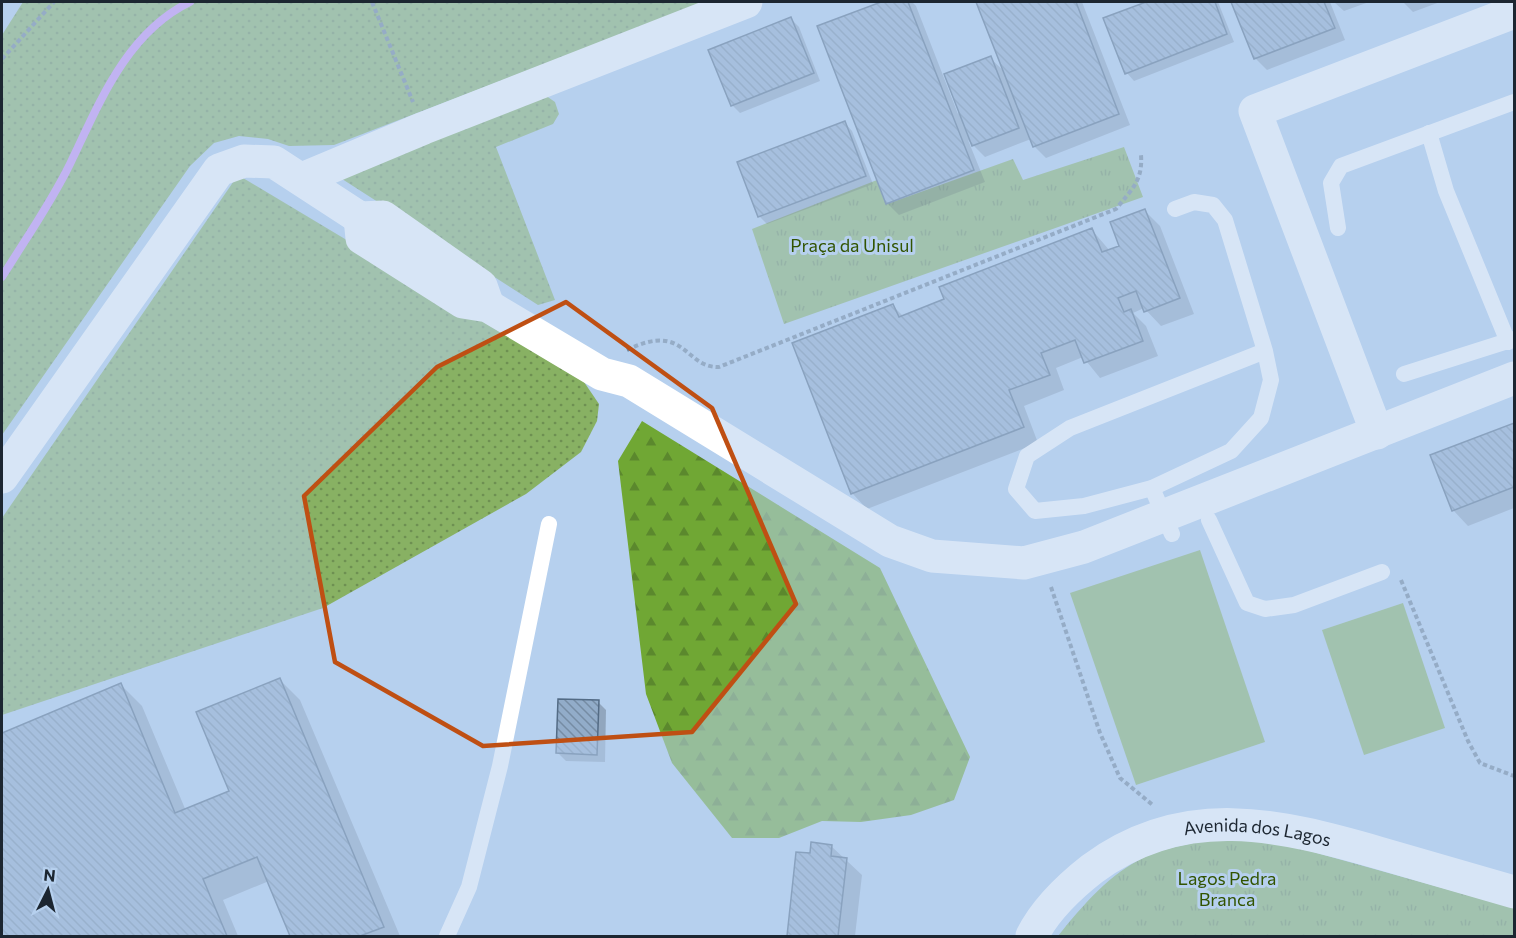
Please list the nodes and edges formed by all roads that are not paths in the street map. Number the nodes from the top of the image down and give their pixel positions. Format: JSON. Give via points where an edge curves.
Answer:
{"nodes":[{"id":1,"x":746,"y":2,"type":"edge"},
{"id":2,"x":1515,"y":12,"type":"edge"},
{"id":3,"x":1515,"y":102,"type":"edge"},
{"id":4,"x":1429,"y":133,"type":"junction"},
{"id":5,"x":302,"y":179,"type":"junction"},
{"id":6,"x":1175,"y":209,"type":"dead end"},
{"id":7,"x":1338,"y":228,"type":"dead end"},
{"id":8,"x":1511,"y":340,"type":"edge"},
{"id":9,"x":1265,"y":351,"type":"junction"},
{"id":10,"x":602,"y":374,"type":"junction"},
{"id":11,"x":1404,"y":374,"type":"dead end"},
{"id":12,"x":1515,"y":378,"type":"edge"},
{"id":13,"x":1515,"y":402,"type":"edge"},
{"id":14,"x":1377,"y":434,"type":"junction"},
{"id":15,"x":2,"y":477,"type":"edge"},
{"id":16,"x":1163,"y":512,"type":"junction"},
{"id":17,"x":1209,"y":520,"type":"junction"},
{"id":18,"x":549,"y":524,"type":"dead end"},
{"id":19,"x":1382,"y":572,"type":"dead end"},
{"id":20,"x":1515,"y":892,"type":"edge"},
{"id":21,"x":447,"y":936,"type":"edge"},
{"id":22,"x":1032,"y":936,"type":"edge"}],
"edges":[{"from":1,"to":5,"type":"street"},
{"from":2,"to":14,"type":"street","via":[[1256,111]]},
{"from":3,"to":4,"type":"lane"},
{"from":4,"to":7,"type":"lane","via":[[1341,166],[1331,183]]},
{"from":4,"to":8,"type":"lane","via":[[1446,191]]},
{"from":5,"to":10,"type":"street","via":[[360,218],[362,238],[463,302],[488,306]]},
{"from":5,"to":15,"type":"street","via":[[274,162],[244,161],[219,170]]},
{"from":6,"to":9,"type":"lane","via":[[1194,202],[1213,205],[1225,220]]},
{"from":8,"to":11,"type":"lane"},
{"from":9,"to":16,"type":"lane","via":[[1271,380],[1261,418],[1231,451]]},
{"from":9,"to":16,"type":"lane","via":[[1070,428],[1027,456],[1016,489],[1035,511],[1084,506]]},
{"from":10,"to":16,"type":"street","via":[[630,381],[890,542],[932,556],[1024,563],[1084,547]]},
{"from":10,"to":16,"type":"street","via":[[616,396],[886,562],[933,578],[1028,585],[1077,571]]},
{"from":12,"to":14,"type":"street"},
{"from":13,"to":17,"type":"street"},
{"from":14,"to":16,"type":"street"},
{"from":16,"to":17,"type":"street"},
{"from":17,"to":19,"type":"lane","via":[[1247,603],[1265,609],[1294,605]]},
{"from":18,"to":21,"type":"lane","via":[[500,766],[469,886]]},
{"from":20,"to":22,"type":"street","name":"Avenida dos Lagos","via":[[1306,832],[1221,823],[1167,830],[1116,852],[1073,884]]}]}
